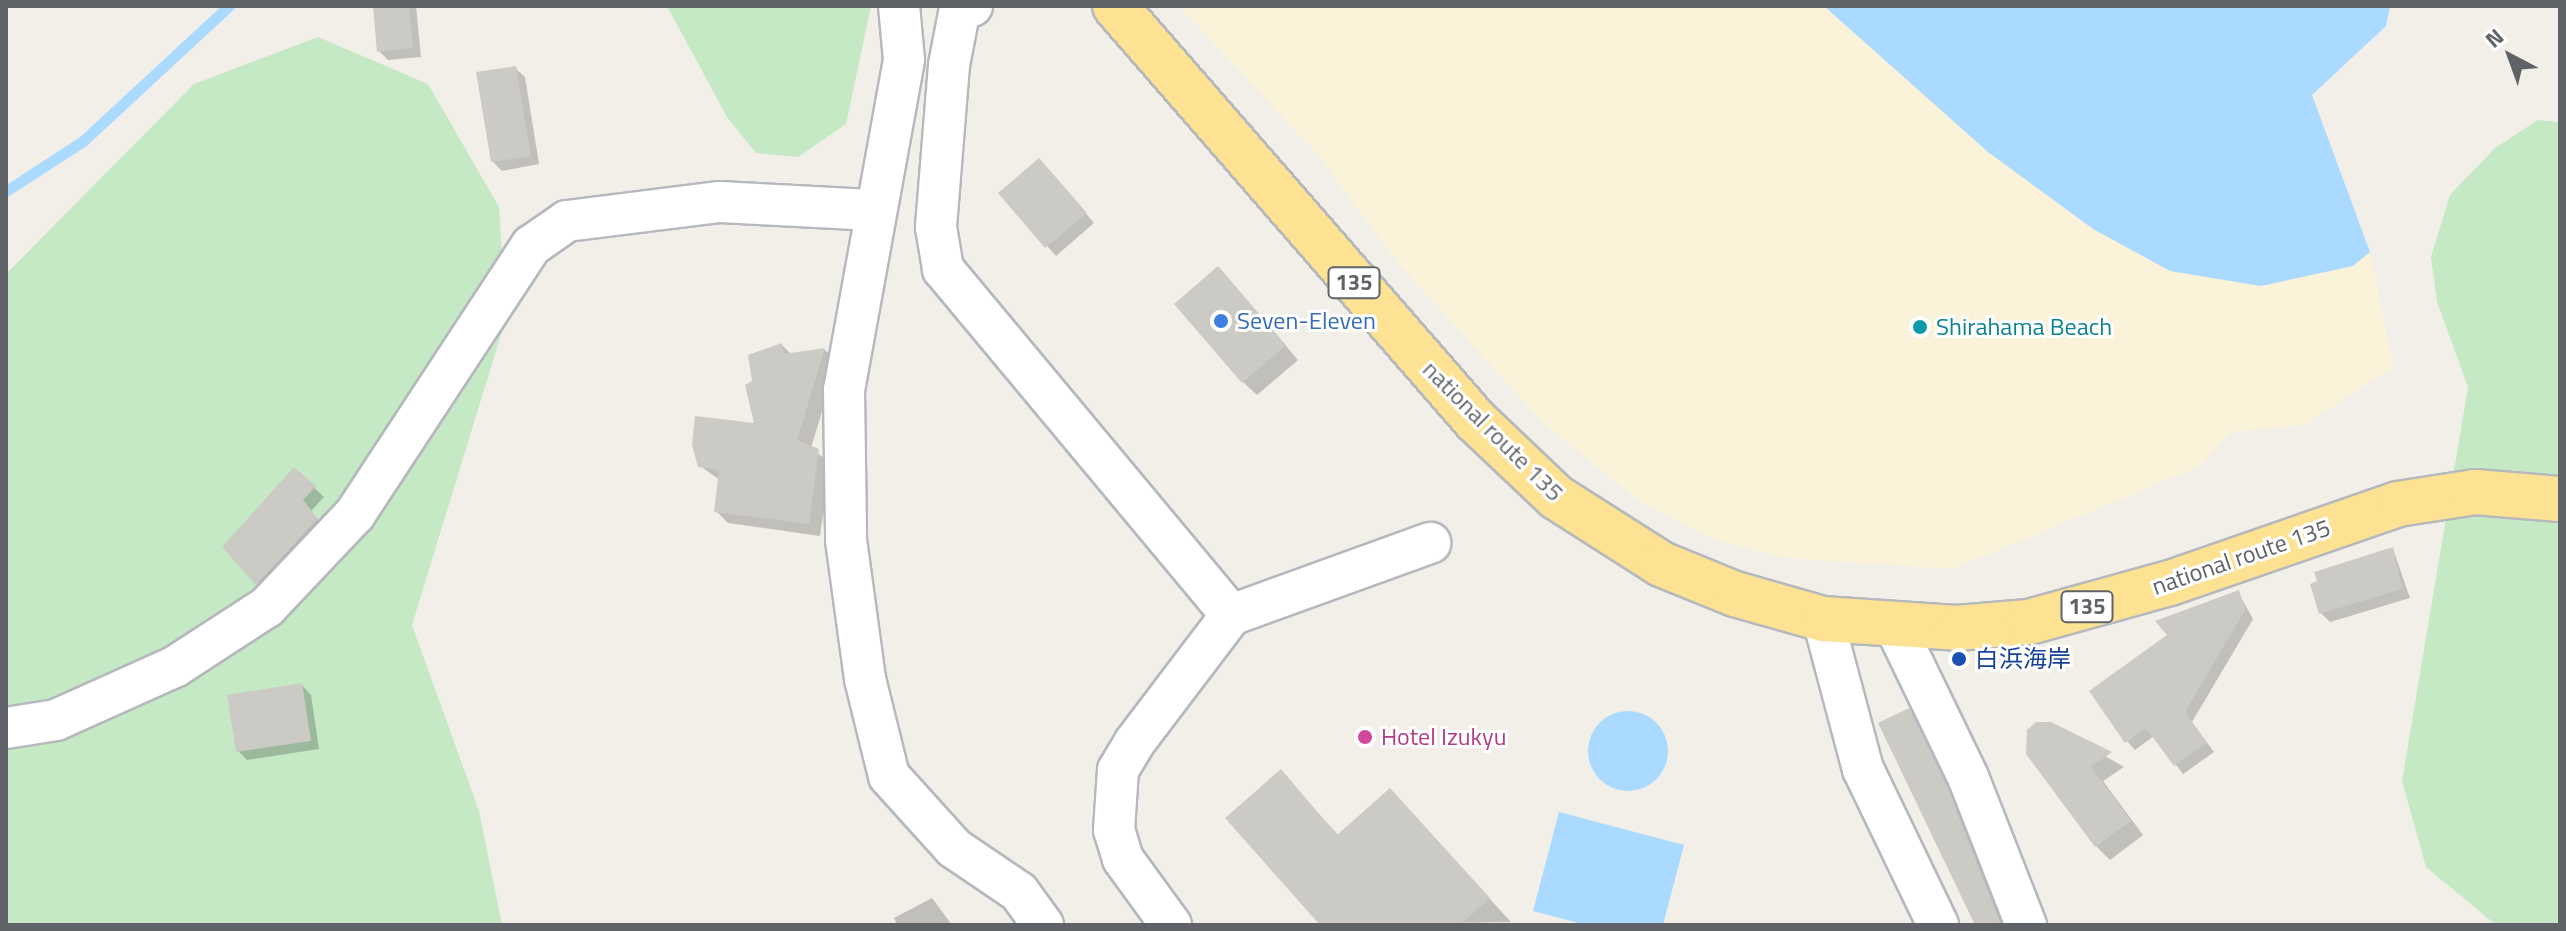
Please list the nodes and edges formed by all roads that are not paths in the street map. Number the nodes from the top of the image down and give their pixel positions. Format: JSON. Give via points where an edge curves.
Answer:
{"nodes":[{"id":1,"x":899,"y":6,"type":"edge"},
{"id":2,"x":972,"y":6,"type":"edge"},
{"id":3,"x":1115,"y":6,"type":"edge"},
{"id":4,"x":875,"y":210,"type":"junction"},
{"id":5,"x":2560,"y":499,"type":"edge"},
{"id":6,"x":1430,"y":543,"type":"dead end"},
{"id":7,"x":1231,"y":615,"type":"junction"},
{"id":8,"x":1823,"y":619,"type":"junction"},
{"id":9,"x":1894,"y":624,"type":"junction"},
{"id":10,"x":6,"y":728,"type":"edge"},
{"id":11,"x":2009,"y":882,"type":"junction"},
{"id":12,"x":1043,"y":925,"type":"edge"},
{"id":13,"x":1171,"y":925,"type":"edge"},
{"id":14,"x":1938,"y":925,"type":"edge"},
{"id":15,"x":2026,"y":925,"type":"edge"},
{"id":16,"x":2051,"y":925,"type":"edge"}],
"edges":[{"from":1,"to":4,"type":"street","via":[[904,60]]},
{"from":2,"to":7,"type":"street","via":[[960,8],[949,65],[936,227],[943,269]]},
{"from":3,"to":8,"type":"highway","name":"national route 135","number":"135","via":[[1475,420],[1556,497],[1661,564]]},
{"from":4,"to":10,"type":"street","via":[[720,202],[567,221],[531,246],[355,514],[267,607],[176,666],[56,720]]},
{"from":4,"to":12,"type":"street","via":[[844,390],[843,468],[874,731],[889,776],[923,818],[1019,892]]},
{"from":5,"to":9,"type":"highway","name":"national route 135","number":"135","via":[[2475,492],[2398,504],[2057,615],[1957,628]]},
{"from":6,"to":7,"type":"street"},
{"from":7,"to":13,"type":"street","via":[[1118,770],[1114,830],[1123,859]]},
{"from":8,"to":9,"type":"highway","name":"national route 135","number":"135"},
{"from":8,"to":14,"type":"street","via":[[1863,769]]},
{"from":9,"to":11,"type":"street"},
{"from":11,"to":15,"type":"street"},
{"from":11,"to":16,"type":"street"}]}
